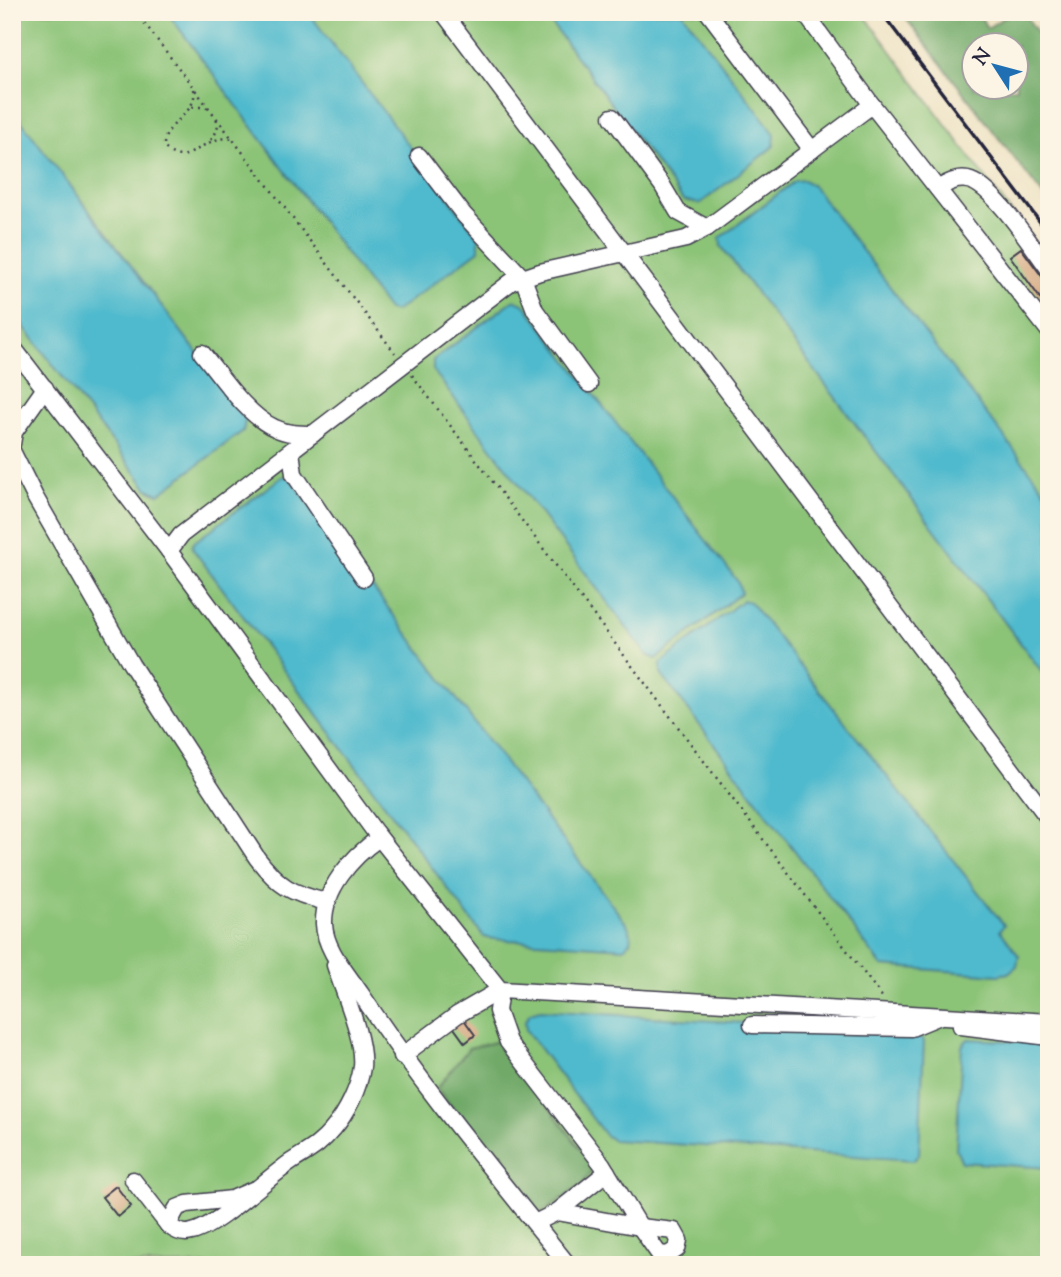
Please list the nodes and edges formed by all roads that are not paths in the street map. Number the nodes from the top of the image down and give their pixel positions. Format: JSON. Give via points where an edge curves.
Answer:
{"nodes":[{"id":1,"x":443,"y":12,"type":"edge"},
{"id":2,"x":708,"y":12,"type":"edge"},
{"id":3,"x":804,"y":12,"type":"edge"},
{"id":4,"x":872,"y":105,"type":"junction"},
{"id":5,"x":612,"y":117,"type":"dead end"},
{"id":6,"x":812,"y":150,"type":"junction"},
{"id":7,"x":419,"y":156,"type":"dead end"},
{"id":8,"x":938,"y":189,"type":"junction"},
{"id":9,"x":707,"y":228,"type":"junction"},
{"id":10,"x":624,"y":254,"type":"junction"},
{"id":11,"x":1049,"y":269,"type":"edge"},
{"id":12,"x":523,"y":278,"type":"junction"},
{"id":13,"x":1049,"y":331,"type":"edge"},
{"id":14,"x":12,"y":346,"type":"edge"},
{"id":15,"x":202,"y":353,"type":"dead end"},
{"id":16,"x":589,"y":384,"type":"dead end"},
{"id":17,"x":45,"y":388,"type":"junction"},
{"id":18,"x":313,"y":434,"type":"junction"},
{"id":19,"x":12,"y":444,"type":"edge"},
{"id":20,"x":12,"y":451,"type":"edge"},
{"id":21,"x":291,"y":451,"type":"junction"},
{"id":22,"x":169,"y":551,"type":"junction"},
{"id":23,"x":363,"y":578,"type":"dead end"},
{"id":24,"x":1049,"y":819,"type":"edge"},
{"id":25,"x":379,"y":838,"type":"junction"},
{"id":26,"x":326,"y":902,"type":"junction"},
{"id":27,"x":331,"y":949,"type":"junction"},
{"id":28,"x":500,"y":989,"type":"junction"},
{"id":29,"x":942,"y":1015,"type":"junction"},
{"id":30,"x":1049,"y":1022,"type":"edge"},
{"id":31,"x":752,"y":1025,"type":"dead end"},
{"id":32,"x":1049,"y":1037,"type":"edge"},
{"id":33,"x":402,"y":1056,"type":"junction"},
{"id":34,"x":607,"y":1172,"type":"junction"},
{"id":35,"x":133,"y":1180,"type":"dead end"},
{"id":36,"x":255,"y":1189,"type":"junction"},
{"id":37,"x":557,"y":1212,"type":"junction"},
{"id":38,"x":535,"y":1223,"type":"junction"},
{"id":39,"x":167,"y":1225,"type":"junction"},
{"id":40,"x":568,"y":1265,"type":"edge"}],
"edges":[{"from":1,"to":10,"type":"lane"},
{"from":2,"to":6,"type":"lane"},
{"from":3,"to":4,"type":"lane"},
{"from":4,"to":6,"type":"lane"},
{"from":4,"to":8,"type":"lane"},
{"from":5,"to":9,"type":"lane","via":[[678,212]]},
{"from":6,"to":9,"type":"lane"},
{"from":7,"to":12,"type":"lane","via":[[464,215]]},
{"from":8,"to":11,"type":"lane","via":[[952,181],[970,180],[997,199]]},
{"from":8,"to":13,"type":"lane"},
{"from":9,"to":10,"type":"lane","via":[[686,239]]},
{"from":10,"to":12,"type":"lane"},
{"from":10,"to":24,"type":"lane"},
{"from":12,"to":16,"type":"lane","via":[[535,310]]},
{"from":12,"to":18,"type":"lane","via":[[511,282]]},
{"from":14,"to":17,"type":"lane"},
{"from":15,"to":18,"type":"lane","via":[[247,407],[273,428]]},
{"from":17,"to":19,"type":"lane","via":[[14,432]]},
{"from":17,"to":22,"type":"lane"},
{"from":18,"to":21,"type":"lane"},
{"from":20,"to":26,"type":"lane","via":[[131,664],[257,858],[273,880],[299,895]]},
{"from":21,"to":22,"type":"lane","via":[[181,535]]},
{"from":21,"to":23,"type":"lane","via":[[294,474]]},
{"from":22,"to":25,"type":"lane"},
{"from":25,"to":26,"type":"lane","via":[[339,877]]},
{"from":25,"to":28,"type":"lane"},
{"from":26,"to":27,"type":"lane","via":[[324,925]]},
{"from":27,"to":33,"type":"lane"},
{"from":27,"to":36,"type":"lane","via":[[360,1038],[362,1067],[348,1109],[334,1129],[312,1151]]},
{"from":28,"to":29,"type":"lane"},
{"from":28,"to":33,"type":"lane"},
{"from":28,"to":34,"type":"lane","via":[[497,1011],[508,1042]]},
{"from":29,"to":30,"type":"lane"},
{"from":29,"to":31,"type":"lane","via":[[911,1028]]},
{"from":29,"to":32,"type":"lane","via":[[953,1024]]},
{"from":33,"to":38,"type":"lane"},
{"from":34,"to":37,"type":"lane"},
{"from":34,"to":37,"type":"lane","via":[[640,1227]]},
{"from":35,"to":39,"type":"lane"},
{"from":36,"to":39,"type":"lane","via":[[232,1199],[177,1208]]},
{"from":36,"to":39,"type":"lane","via":[[191,1233]]},
{"from":37,"to":38,"type":"lane"},
{"from":38,"to":40,"type":"lane"}]}
